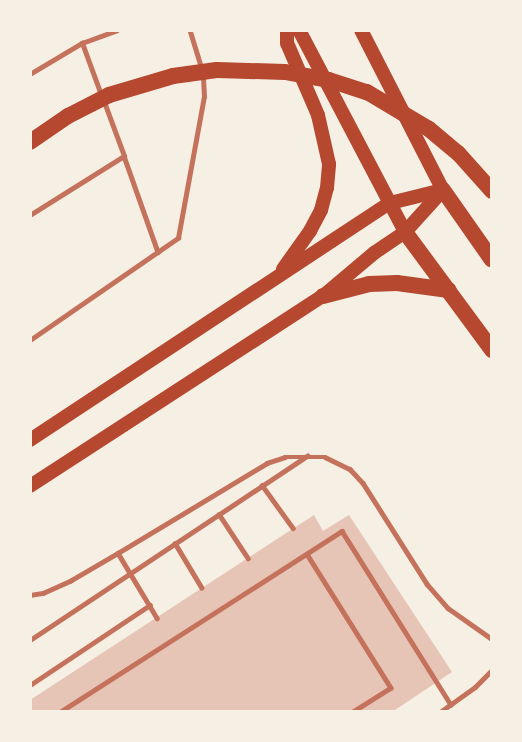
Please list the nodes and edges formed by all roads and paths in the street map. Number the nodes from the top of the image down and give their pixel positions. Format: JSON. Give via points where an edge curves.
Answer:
{"nodes":[{"id":1,"x":117,"y":30,"type":"edge"},
{"id":2,"x":190,"y":30,"type":"edge"},
{"id":3,"x":287,"y":30,"type":"edge"},
{"id":4,"x":298,"y":30,"type":"edge"},
{"id":5,"x":361,"y":30,"type":"edge"},
{"id":6,"x":82,"y":43,"type":"junction"},
{"id":7,"x":30,"y":74,"type":"edge"},
{"id":8,"x":30,"y":142,"type":"edge"},
{"id":9,"x":124,"y":156,"type":"junction"},
{"id":10,"x":443,"y":190,"type":"junction"},
{"id":11,"x":492,"y":191,"type":"edge"},
{"id":12,"x":390,"y":203,"type":"junction"},
{"id":13,"x":30,"y":215,"type":"edge"},
{"id":14,"x":405,"y":232,"type":"junction"},
{"id":15,"x":158,"y":252,"type":"junction"},
{"id":16,"x":492,"y":260,"type":"edge"},
{"id":17,"x":275,"y":280,"type":"junction"},
{"id":18,"x":449,"y":290,"type":"junction"},
{"id":19,"x":323,"y":296,"type":"junction"},
{"id":20,"x":30,"y":340,"type":"edge"},
{"id":21,"x":492,"y":350,"type":"edge"},
{"id":22,"x":30,"y":440,"type":"edge"},
{"id":23,"x":307,"y":456,"type":"junction"},
{"id":24,"x":262,"y":485,"type":"junction"},
{"id":25,"x":30,"y":486,"type":"edge"},
{"id":26,"x":219,"y":514,"type":"junction"},
{"id":27,"x":293,"y":528,"type":"dead end"},
{"id":28,"x":175,"y":543,"type":"junction"},
{"id":29,"x":118,"y":553,"type":"junction"},
{"id":30,"x":307,"y":554,"type":"junction"},
{"id":31,"x":248,"y":558,"type":"dead end"},
{"id":32,"x":130,"y":572,"type":"junction"},
{"id":33,"x":202,"y":588,"type":"dead end"},
{"id":34,"x":30,"y":595,"type":"edge"},
{"id":35,"x":150,"y":605,"type":"junction"},
{"id":36,"x":157,"y":618,"type":"dead end"},
{"id":37,"x":30,"y":639,"type":"edge"},
{"id":38,"x":492,"y":639,"type":"edge"},
{"id":39,"x":492,"y":670,"type":"edge"},
{"id":40,"x":30,"y":685,"type":"edge"},
{"id":41,"x":451,"y":705,"type":"junction"},
{"id":42,"x":60,"y":712,"type":"edge"},
{"id":43,"x":353,"y":712,"type":"edge"},
{"id":44,"x":440,"y":712,"type":"edge"}],
"edges":[{"from":1,"to":6,"type":"lane"},
{"from":2,"to":15,"type":"lane","via":[[200,59],[204,97],[178,238]]},
{"from":3,"to":17,"type":"main road","via":[[287,43],[318,116],[329,164],[321,210],[297,252]]},
{"from":4,"to":12,"type":"main road"},
{"from":5,"to":10,"type":"main road"},
{"from":6,"to":7,"type":"lane"},
{"from":6,"to":9,"type":"lane"},
{"from":8,"to":11,"type":"highway","via":[[109,95],[173,76],[218,70],[285,72],[367,92],[429,129],[458,153]]},
{"from":9,"to":13,"type":"lane"},
{"from":9,"to":15,"type":"lane"},
{"from":10,"to":12,"type":"main road"},
{"from":10,"to":14,"type":"main road"},
{"from":10,"to":16,"type":"highway"},
{"from":12,"to":14,"type":"main road"},
{"from":12,"to":17,"type":"main road"},
{"from":14,"to":18,"type":"highway"},
{"from":14,"to":19,"type":"main road"},
{"from":15,"to":20,"type":"lane"},
{"from":17,"to":22,"type":"main road"},
{"from":18,"to":19,"type":"highway","via":[[369,284]]},
{"from":18,"to":21,"type":"highway"},
{"from":19,"to":25,"type":"main road"},
{"from":23,"to":24,"type":"lane"},
{"from":23,"to":29,"type":"lane","via":[[267,463]]},
{"from":23,"to":38,"type":"lane","via":[[325,457],[350,469],[363,483],[427,584],[448,608]]},
{"from":24,"to":26,"type":"lane"},
{"from":24,"to":27,"type":"lane"},
{"from":26,"to":28,"type":"lane"},
{"from":26,"to":31,"type":"lane"},
{"from":28,"to":32,"type":"lane"},
{"from":28,"to":33,"type":"lane"},
{"from":29,"to":32,"type":"lane"},
{"from":29,"to":34,"type":"lane","via":[[70,581]]},
{"from":30,"to":41,"type":"lane","via":[[342,531]]},
{"from":30,"to":42,"type":"lane"},
{"from":30,"to":43,"type":"lane","via":[[391,688]]},
{"from":32,"to":35,"type":"lane"},
{"from":32,"to":37,"type":"lane"},
{"from":35,"to":36,"type":"lane"},
{"from":35,"to":40,"type":"lane"},
{"from":39,"to":41,"type":"lane"},
{"from":41,"to":44,"type":"lane"}]}
